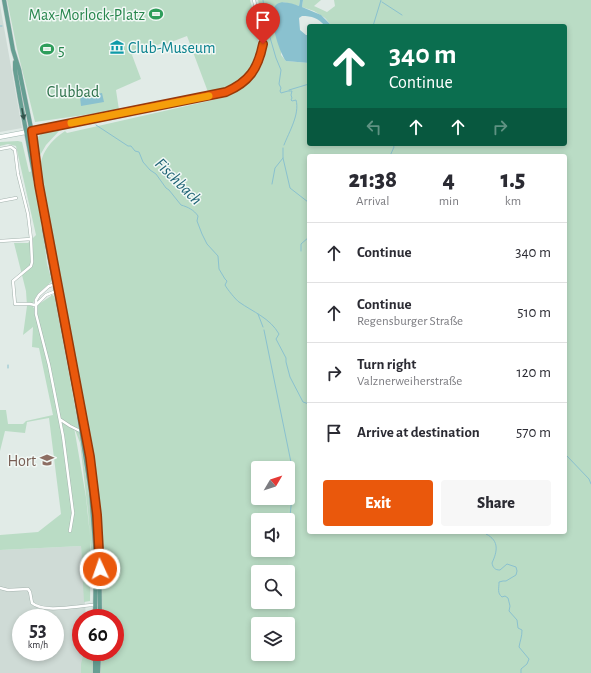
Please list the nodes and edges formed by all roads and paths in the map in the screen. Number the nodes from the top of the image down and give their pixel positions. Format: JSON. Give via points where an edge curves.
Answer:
{"nodes":[{"id":1,"x":4,"y":0,"type":"edge"},
{"id":2,"x":254,"y":0,"type":"edge"},
{"id":3,"x":16,"y":59,"type":"junction"},
{"id":4,"x":32,"y":131,"type":"junction"},
{"id":5,"x":26,"y":132,"type":"junction"},
{"id":6,"x":0,"y":137,"type":"edge"},
{"id":7,"x":0,"y":149,"type":"edge"},
{"id":8,"x":16,"y":198,"type":"dead end"},
{"id":9,"x":0,"y":201,"type":"edge"},
{"id":10,"x":31,"y":239,"type":"junction"},
{"id":11,"x":0,"y":241,"type":"edge"},
{"id":12,"x":56,"y":284,"type":"junction"},
{"id":13,"x":57,"y":290,"type":"junction"},
{"id":14,"x":35,"y":305,"type":"junction"},
{"id":15,"x":60,"y":420,"type":"junction"},
{"id":16,"x":80,"y":431,"type":"junction"},
{"id":17,"x":86,"y":434,"type":"junction"},
{"id":18,"x":70,"y":531,"type":"dead end"},
{"id":19,"x":0,"y":588,"type":"edge"},
{"id":20,"x":98,"y":605,"type":"junction"},
{"id":21,"x":97,"y":609,"type":"edge"},
{"id":22,"x":99,"y":609,"type":"edge"},
{"id":23,"x":95,"y":661,"type":"edge"},
{"id":24,"x":99,"y":661,"type":"edge"},
{"id":25,"x":95,"y":673,"type":"edge"},
{"id":26,"x":98,"y":673,"type":"edge"}],
"edges":[{"from":1,"to":3,"type":"main road"},
{"from":2,"to":4,"type":"street","via":[[262,29],[263,44],[255,68],[237,87],[212,96]]},
{"from":3,"to":4,"type":"main road"},
{"from":3,"to":5,"type":"main road","one_way":true,"via":[[15,70]]},
{"from":4,"to":5,"type":"main road"},
{"from":4,"to":12,"type":"main road"},
{"from":5,"to":6,"type":"main road"},
{"from":5,"to":12,"type":"main road"},
{"from":7,"to":10,"type":"street","via":[[11,147],[15,150]]},
{"from":8,"to":9,"type":"street"},
{"from":10,"to":11,"type":"street"},
{"from":10,"to":14,"type":"street","via":[[31,266],[13,281],[15,304]]},
{"from":12,"to":13,"type":"main road"},
{"from":12,"to":14,"type":"street","via":[[41,292]]},
{"from":13,"to":14,"type":"street","via":[[46,295]]},
{"from":13,"to":16,"type":"main road"},
{"from":13,"to":17,"type":"main road"},
{"from":14,"to":15,"type":"street"},
{"from":15,"to":16,"type":"street"},
{"from":15,"to":18,"type":"street","via":[[73,513]]},
{"from":16,"to":17,"type":"main road"},
{"from":16,"to":20,"type":"main road","via":[[93,508]]},
{"from":17,"to":20,"type":"main road","via":[[98,525]]},
{"from":19,"to":20,"type":"street","via":[[28,589],[32,603],[46,608]]},
{"from":20,"to":21,"type":"main road"},
{"from":20,"to":22,"type":"main road"},
{"from":23,"to":25,"type":"main road"},
{"from":24,"to":26,"type":"main road"}]}
